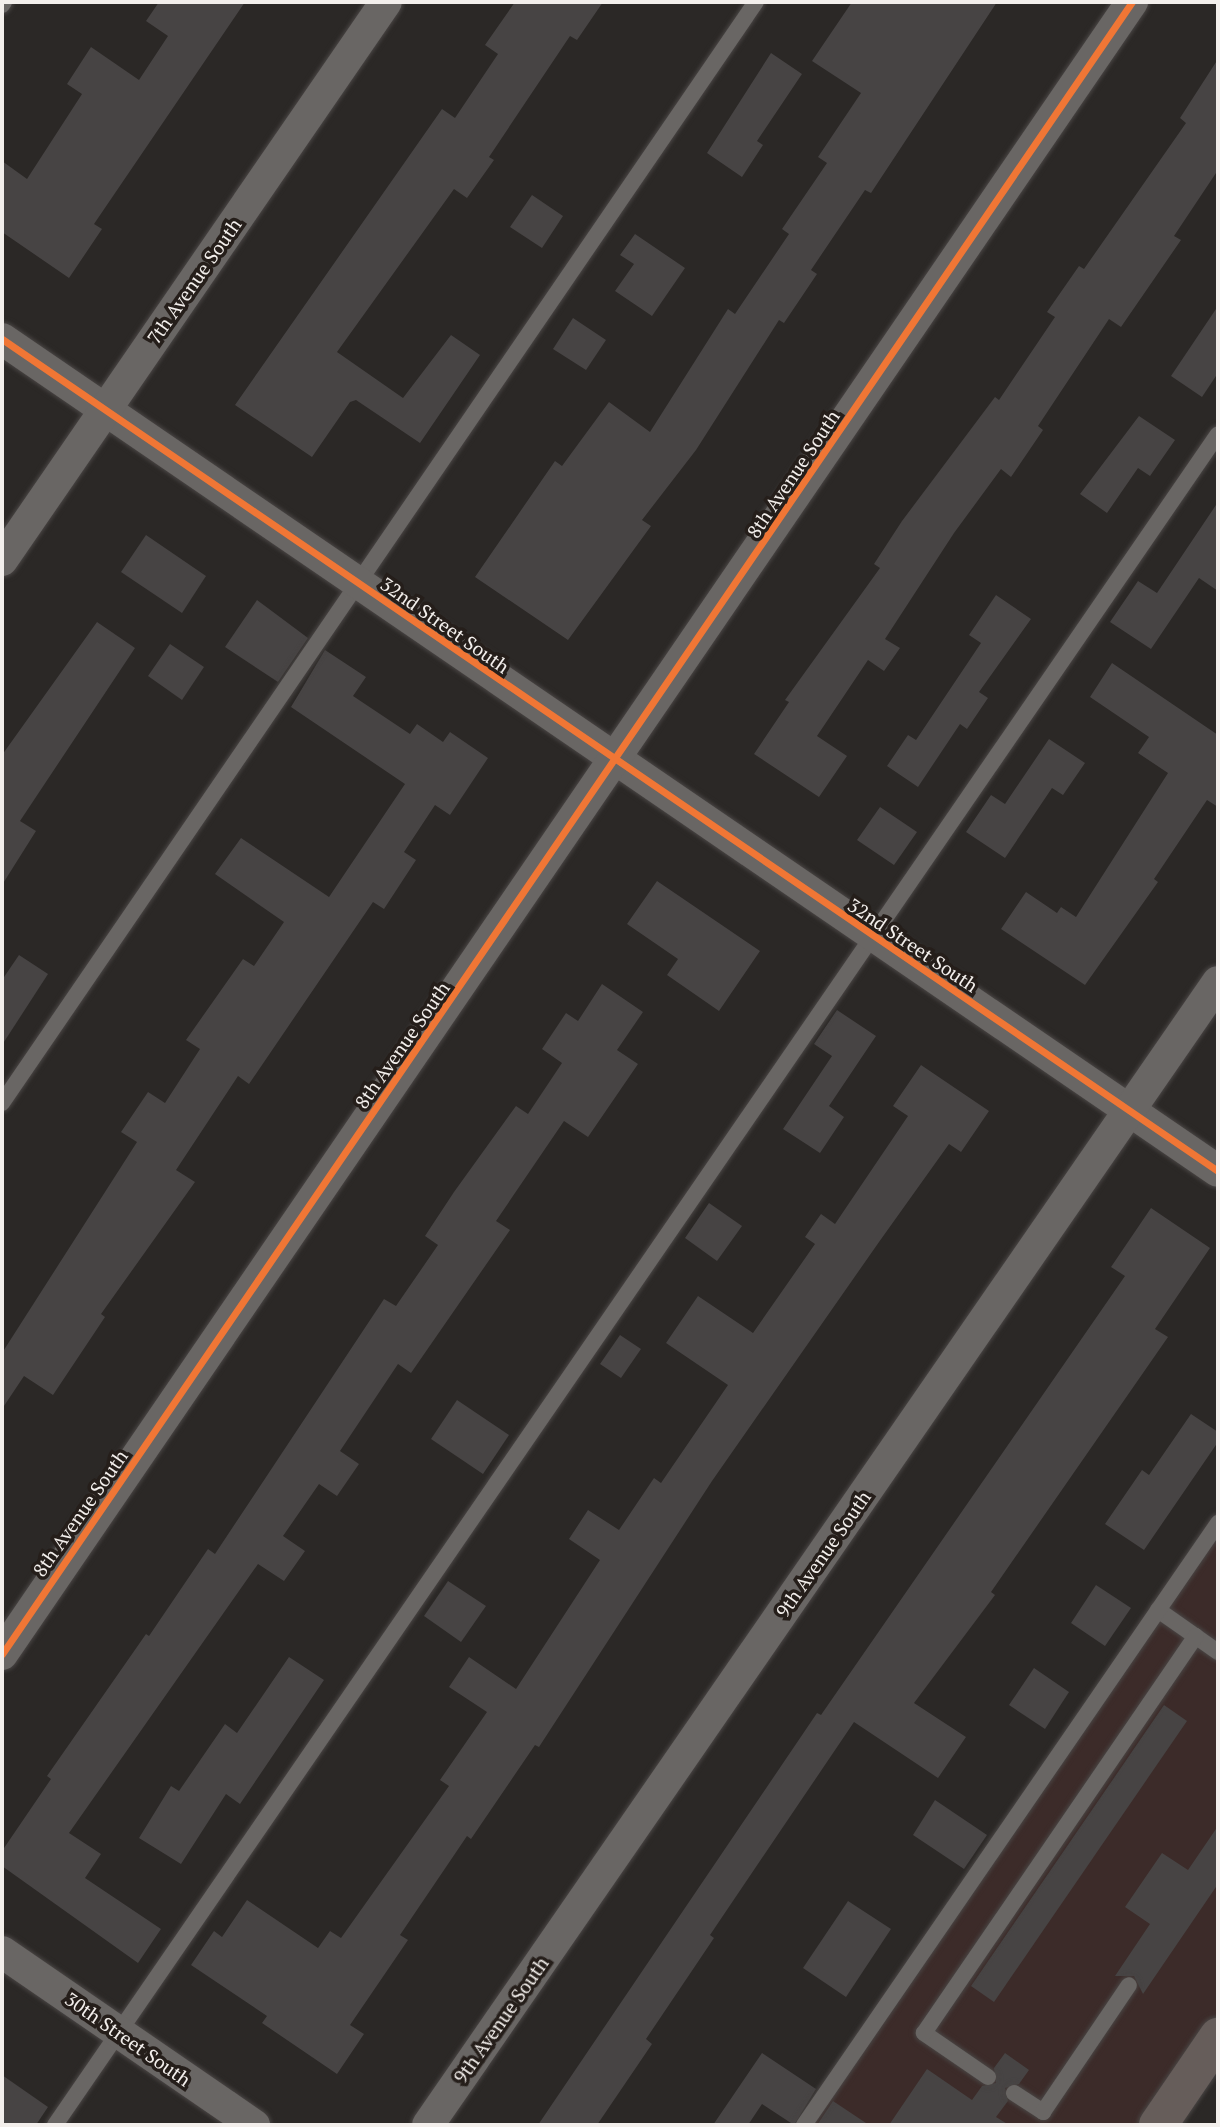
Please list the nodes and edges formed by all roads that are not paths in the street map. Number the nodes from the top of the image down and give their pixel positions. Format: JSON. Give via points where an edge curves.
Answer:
{"nodes":[{"id":1,"x":386,"y":2,"type":"edge"},
{"id":2,"x":756,"y":2,"type":"edge"},
{"id":3,"x":1132,"y":2,"type":"edge"},
{"id":4,"x":2,"y":339,"type":"edge"},
{"id":5,"x":105,"y":410,"type":"junction"},
{"id":6,"x":1218,"y":434,"type":"edge"},
{"id":7,"x":2,"y":560,"type":"edge"},
{"id":8,"x":357,"y":583,"type":"junction"},
{"id":9,"x":616,"y":762,"type":"junction"},
{"id":10,"x":871,"y":936,"type":"junction"},
{"id":11,"x":1218,"y":982,"type":"edge"},
{"id":12,"x":2,"y":1103,"type":"edge"},
{"id":13,"x":1129,"y":1111,"type":"junction"},
{"id":14,"x":1218,"y":1171,"type":"edge"},
{"id":15,"x":1218,"y":1523,"type":"edge"},
{"id":16,"x":1158,"y":1610,"type":"junction"},
{"id":17,"x":1196,"y":1636,"type":"junction"},
{"id":18,"x":1218,"y":1652,"type":"edge"},
{"id":19,"x":2,"y":1654,"type":"edge"},
{"id":20,"x":2,"y":1952,"type":"edge"},
{"id":21,"x":1129,"y":1985,"type":"dead end"},
{"id":22,"x":119,"y":2032,"type":"junction"},
{"id":23,"x":1218,"y":2037,"type":"edge"},
{"id":24,"x":988,"y":2077,"type":"dead end"},
{"id":25,"x":1014,"y":2093,"type":"dead end"},
{"id":26,"x":55,"y":2125,"type":"edge"},
{"id":27,"x":254,"y":2125,"type":"edge"},
{"id":28,"x":428,"y":2125,"type":"edge"},
{"id":29,"x":804,"y":2125,"type":"edge"},
{"id":30,"x":1158,"y":2125,"type":"edge"}],
"edges":[{"from":1,"to":5,"type":"street","name":"7th Avenue South"},
{"from":2,"to":8,"type":"lane"},
{"from":3,"to":9,"type":"street","name":"8th Avenue South"},
{"from":4,"to":5,"type":"street","name":"32nd Street South"},
{"from":5,"to":7,"type":"street","name":"7th Avenue South"},
{"from":5,"to":8,"type":"street","name":"32nd Street South"},
{"from":6,"to":10,"type":"lane"},
{"from":8,"to":9,"type":"street","name":"32nd Street South"},
{"from":8,"to":12,"type":"lane"},
{"from":9,"to":10,"type":"street","name":"32nd Street South"},
{"from":9,"to":19,"type":"street","name":"8th Avenue South"},
{"from":10,"to":13,"type":"street","name":"32nd Street South"},
{"from":10,"to":22,"type":"lane"},
{"from":11,"to":13,"type":"street","name":"9th Avenue South"},
{"from":13,"to":14,"type":"street","name":"32nd Street South"},
{"from":13,"to":28,"type":"street","name":"9th Avenue South"},
{"from":15,"to":16,"type":"lane"},
{"from":16,"to":17,"type":"lane"},
{"from":16,"to":29,"type":"lane"},
{"from":17,"to":18,"type":"lane"},
{"from":17,"to":24,"type":"lane","via":[[924,2033]]},
{"from":20,"to":22,"type":"street","name":"30th Street South"},
{"from":21,"to":25,"type":"lane","via":[[1043,2112]]},
{"from":22,"to":26,"type":"lane"},
{"from":22,"to":27,"type":"street","name":"30th Street South"},
{"from":23,"to":30,"type":"highway"}]}
